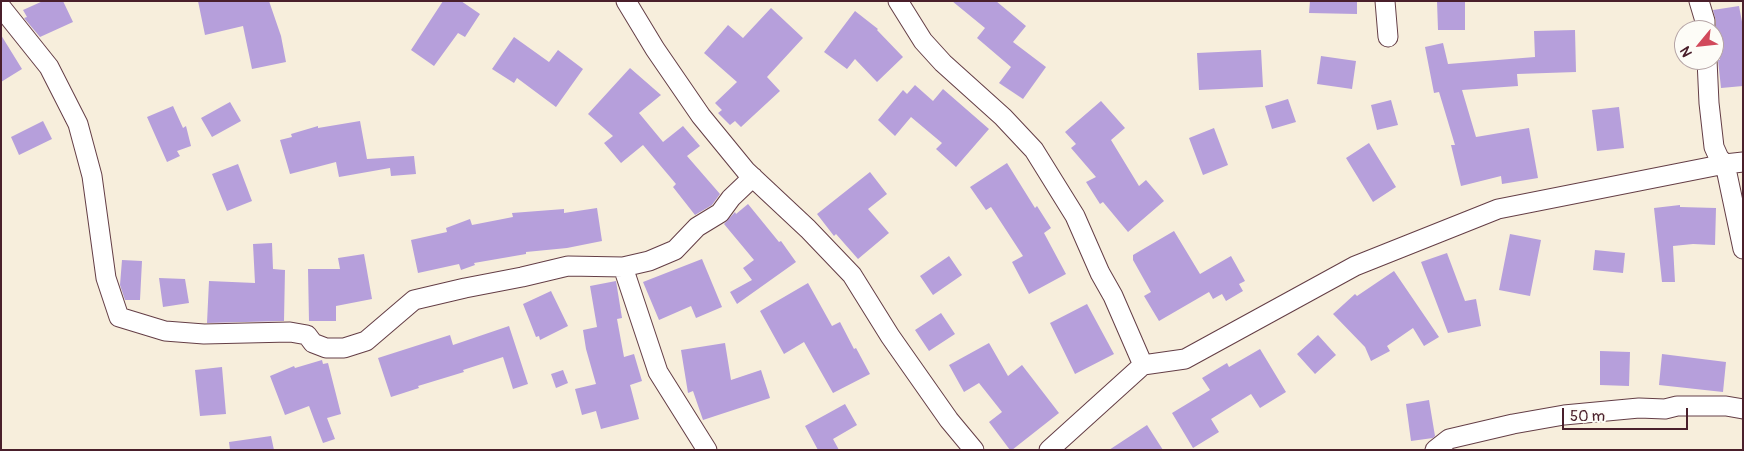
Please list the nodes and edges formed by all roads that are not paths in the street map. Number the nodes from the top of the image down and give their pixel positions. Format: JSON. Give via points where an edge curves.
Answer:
{"nodes":[{"id":1,"x":626,"y":1,"type":"edge"},
{"id":2,"x":898,"y":1,"type":"edge"},
{"id":3,"x":1384,"y":1,"type":"edge"},
{"id":4,"x":1699,"y":1,"type":"edge"},
{"id":5,"x":1,"y":8,"type":"edge"},
{"id":6,"x":1705,"y":20,"type":"edge"},
{"id":7,"x":1388,"y":37,"type":"dead end"},
{"id":8,"x":1707,"y":70,"type":"edge"},
{"id":9,"x":1734,"y":163,"type":"edge"},
{"id":10,"x":753,"y":177,"type":"junction"},
{"id":11,"x":1743,"y":249,"type":"edge"},
{"id":12,"x":623,"y":267,"type":"junction"},
{"id":13,"x":1143,"y":365,"type":"junction"},
{"id":14,"x":1743,"y":409,"type":"edge"},
{"id":15,"x":708,"y":450,"type":"edge"},
{"id":16,"x":974,"y":450,"type":"edge"},
{"id":17,"x":1049,"y":450,"type":"edge"},
{"id":18,"x":1435,"y":450,"type":"edge"}],
"edges":[{"from":1,"to":10,"type":"street","via":[[701,116]]},
{"from":2,"to":13,"type":"street","via":[[923,41],[943,63],[1004,117],[1034,150],[1076,216]]},
{"from":3,"to":7,"type":"street"},
{"from":4,"to":6,"type":"street"},
{"from":5,"to":12,"type":"street","via":[[49,67],[78,124],[92,176],[106,278],[119,317],[165,331],[204,334],[290,332],[307,335],[313,343],[326,348],[344,348],[366,342],[414,300],[568,266]]},
{"from":8,"to":9,"type":"street","via":[[1714,147],[1719,158]]},
{"from":9,"to":11,"type":"street"},
{"from":9,"to":13,"type":"street","via":[[1498,209],[1355,266],[1185,359]]},
{"from":10,"to":12,"type":"street","via":[[730,198],[720,213],[697,227],[675,250],[650,261]]},
{"from":10,"to":16,"type":"street","via":[[852,275],[890,336]]},
{"from":12,"to":15,"type":"street","via":[[658,372]]},
{"from":13,"to":17,"type":"street"},
{"from":14,"to":18,"type":"street","via":[[1678,406],[1564,414],[1449,440]]}]}
